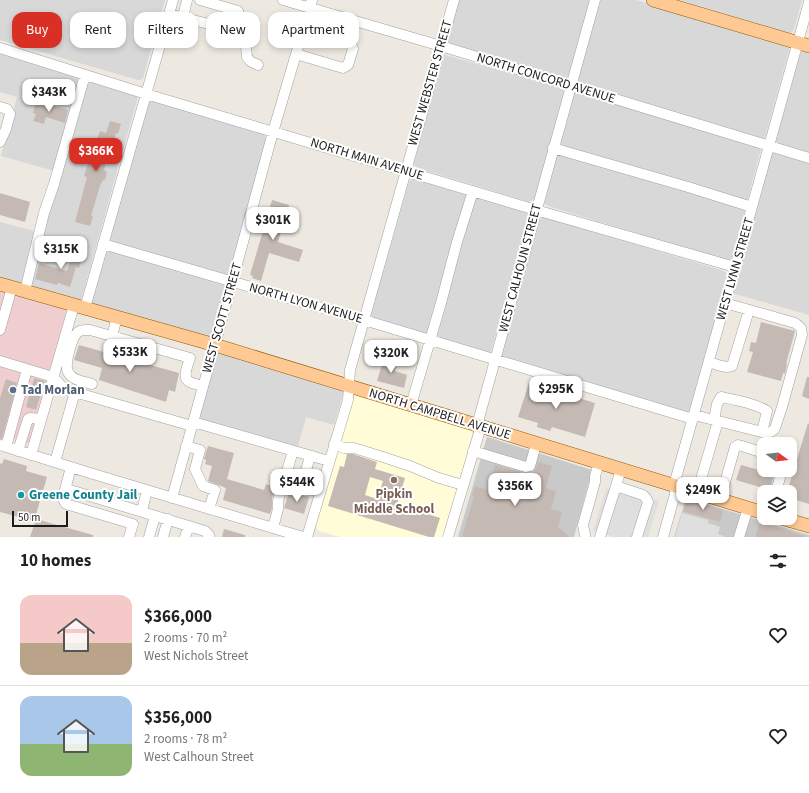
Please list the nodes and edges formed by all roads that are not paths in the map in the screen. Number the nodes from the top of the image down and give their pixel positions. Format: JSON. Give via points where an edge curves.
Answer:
{"nodes":[{"id":1,"x":173,"y":0,"type":"edge"},
{"id":2,"x":187,"y":0,"type":"edge"},
{"id":3,"x":200,"y":0,"type":"edge"},
{"id":4,"x":283,"y":0,"type":"edge"},
{"id":5,"x":454,"y":0,"type":"edge"},
{"id":6,"x":595,"y":0,"type":"edge"},
{"id":7,"x":653,"y":0,"type":"edge"},
{"id":8,"x":809,"y":2,"type":"edge"},
{"id":9,"x":310,"y":4,"type":"edge"},
{"id":10,"x":238,"y":11,"type":"dead end"},
{"id":11,"x":170,"y":12,"type":"edge"},
{"id":12,"x":187,"y":12,"type":"edge"},
{"id":13,"x":198,"y":21,"type":"edge"},
{"id":14,"x":803,"y":44,"type":"edge"},
{"id":15,"x":441,"y":46,"type":"junction"},
{"id":16,"x":0,"y":48,"type":"edge"},
{"id":17,"x":159,"y":48,"type":"edge"},
{"id":18,"x":298,"y":48,"type":"edge"},
{"id":19,"x":352,"y":48,"type":"edge"},
{"id":20,"x":296,"y":54,"type":"junction"},
{"id":21,"x":258,"y":65,"type":"dead end"},
{"id":22,"x":85,"y":75,"type":"junction"},
{"id":23,"x":571,"y":86,"type":"junction"},
{"id":24,"x":146,"y":94,"type":"junction"},
{"id":25,"x":4,"y":108,"type":"edge"},
{"id":26,"x":3,"y":126,"type":"edge"},
{"id":27,"x":273,"y":132,"type":"junction"},
{"id":28,"x":0,"y":142,"type":"edge"},
{"id":29,"x":770,"y":146,"type":"junction"},
{"id":30,"x":553,"y":148,"type":"junction"},
{"id":31,"x":809,"y":158,"type":"edge"},
{"id":32,"x":406,"y":171,"type":"junction"},
{"id":33,"x":473,"y":191,"type":"junction"},
{"id":34,"x":752,"y":207,"type":"junction"},
{"id":35,"x":536,"y":210,"type":"junction"},
{"id":36,"x":103,"y":244,"type":"junction"},
{"id":37,"x":735,"y":267,"type":"junction"},
{"id":38,"x":233,"y":282,"type":"junction"},
{"id":39,"x":6,"y":286,"type":"edge"},
{"id":40,"x":25,"y":291,"type":"junction"},
{"id":41,"x":725,"y":303,"type":"junction"},
{"id":42,"x":79,"y":307,"type":"junction"},
{"id":43,"x":749,"y":310,"type":"junction"},
{"id":44,"x":117,"y":317,"type":"junction"},
{"id":45,"x":364,"y":320,"type":"junction"},
{"id":46,"x":0,"y":330,"type":"edge"},
{"id":47,"x":112,"y":336,"type":"junction"},
{"id":48,"x":430,"y":340,"type":"junction"},
{"id":49,"x":216,"y":345,"type":"junction"},
{"id":50,"x":495,"y":360,"type":"junction"},
{"id":51,"x":0,"y":361,"type":"edge"},
{"id":52,"x":709,"y":362,"type":"junction"},
{"id":53,"x":27,"y":369,"type":"junction"},
{"id":54,"x":53,"y":377,"type":"junction"},
{"id":55,"x":92,"y":384,"type":"dead end"},
{"id":56,"x":203,"y":386,"type":"junction"},
{"id":57,"x":349,"y":386,"type":"junction"},
{"id":58,"x":75,"y":392,"type":"junction"},
{"id":59,"x":411,"y":405,"type":"junction"},
{"id":60,"x":693,"y":417,"type":"junction"},
{"id":61,"x":41,"y":419,"type":"junction"},
{"id":62,"x":716,"y":421,"type":"junction"},
{"id":63,"x":192,"y":424,"type":"junction"},
{"id":64,"x":479,"y":426,"type":"junction"},
{"id":65,"x":758,"y":432,"type":"junction"},
{"id":66,"x":334,"y":444,"type":"junction"},
{"id":67,"x":536,"y":444,"type":"junction"},
{"id":68,"x":3,"y":446,"type":"edge"},
{"id":69,"x":186,"y":446,"type":"junction"},
{"id":70,"x":749,"y":448,"type":"junction"},
{"id":71,"x":757,"y":450,"type":"edge"},
{"id":72,"x":18,"y":451,"type":"junction"},
{"id":73,"x":293,"y":451,"type":"junction"},
{"id":74,"x":473,"y":451,"type":"junction"},
{"id":75,"x":30,"y":455,"type":"junction"},
{"id":76,"x":310,"y":456,"type":"junction"},
{"id":77,"x":329,"y":461,"type":"junction"},
{"id":78,"x":55,"y":462,"type":"junction"},
{"id":79,"x":599,"y":463,"type":"junction"},
{"id":80,"x":71,"y":467,"type":"junction"},
{"id":81,"x":621,"y":470,"type":"junction"},
{"id":82,"x":283,"y":483,"type":"junction"},
{"id":83,"x":463,"y":485,"type":"junction"},
{"id":84,"x":616,"y":486,"type":"junction"},
{"id":85,"x":676,"y":486,"type":"junction"},
{"id":86,"x":65,"y":490,"type":"junction"},
{"id":87,"x":148,"y":490,"type":"junction"},
{"id":88,"x":697,"y":493,"type":"junction"},
{"id":89,"x":172,"y":498,"type":"junction"},
{"id":90,"x":720,"y":500,"type":"junction"},
{"id":91,"x":748,"y":508,"type":"junction"},
{"id":92,"x":209,"y":509,"type":"junction"},
{"id":93,"x":139,"y":511,"type":"junction"},
{"id":94,"x":757,"y":511,"type":"edge"},
{"id":95,"x":155,"y":516,"type":"junction"},
{"id":96,"x":168,"y":519,"type":"junction"},
{"id":97,"x":797,"y":523,"type":"edge"},
{"id":98,"x":133,"y":524,"type":"junction"},
{"id":99,"x":189,"y":526,"type":"junction"},
{"id":100,"x":809,"y":526,"type":"edge"},
{"id":101,"x":272,"y":528,"type":"junction"},
{"id":102,"x":208,"y":536,"type":"edge"},
{"id":103,"x":587,"y":536,"type":"edge"},
{"id":104,"x":129,"y":537,"type":"edge"},
{"id":105,"x":149,"y":537,"type":"edge"},
{"id":106,"x":163,"y":537,"type":"edge"},
{"id":107,"x":185,"y":537,"type":"edge"},
{"id":108,"x":305,"y":537,"type":"edge"},
{"id":109,"x":448,"y":537,"type":"edge"},
{"id":110,"x":600,"y":537,"type":"edge"},
{"id":111,"x":637,"y":537,"type":"edge"},
{"id":112,"x":664,"y":537,"type":"edge"},
{"id":113,"x":740,"y":537,"type":"edge"}],
"edges":[{"from":1,"to":11,"type":"street"},
{"from":2,"to":12,"type":"street"},
{"from":3,"to":10,"type":"street"},
{"from":4,"to":9,"type":"street","name":"NORTH CONCORD AVENUE"},
{"from":5,"to":15,"type":"street","name":"WEST WEBSTER STREET"},
{"from":6,"to":23,"type":"street","name":"WEST CALHOUN STREET"},
{"from":7,"to":14,"type":"main road"},
{"from":8,"to":14,"type":"street","name":"WEST LYNN STREET"},
{"from":9,"to":15,"type":"street","name":"NORTH CONCORD AVENUE"},
{"from":13,"to":21,"type":"street","via":[[240,33],[245,38],[247,57]]},
{"from":14,"to":29,"type":"street","name":"WEST LYNN STREET"},
{"from":15,"to":23,"type":"street","name":"NORTH CONCORD AVENUE"},
{"from":15,"to":32,"type":"street","name":"WEST WEBSTER STREET"},
{"from":16,"to":22,"type":"street","name":"NORTH MAIN AVENUE"},
{"from":17,"to":24,"type":"street"},
{"from":18,"to":20,"type":"street","name":"WEST SCOTT STREET"},
{"from":19,"to":20,"type":"street","via":[[348,65],[343,68]]},
{"from":20,"to":27,"type":"street","name":"WEST SCOTT STREET"},
{"from":22,"to":24,"type":"street","name":"NORTH MAIN AVENUE"},
{"from":22,"to":40,"type":"street","via":[[44,213]]},
{"from":23,"to":29,"type":"street","name":"NORTH CONCORD AVENUE"},
{"from":23,"to":30,"type":"street","name":"WEST CALHOUN STREET"},
{"from":24,"to":27,"type":"street","name":"NORTH MAIN AVENUE"},
{"from":24,"to":36,"type":"street"},
{"from":25,"to":26,"type":"street","via":[[10,114]]},
{"from":26,"to":28,"type":"street"},
{"from":27,"to":32,"type":"street","name":"NORTH MAIN AVENUE"},
{"from":27,"to":38,"type":"street","name":"WEST SCOTT STREET"},
{"from":29,"to":31,"type":"street","name":"NORTH CONCORD AVENUE"},
{"from":29,"to":34,"type":"street","name":"WEST LYNN STREET"},
{"from":30,"to":34,"type":"street"},
{"from":30,"to":35,"type":"street","name":"WEST CALHOUN STREET"},
{"from":32,"to":33,"type":"street","name":"NORTH MAIN AVENUE"},
{"from":32,"to":45,"type":"street","name":"WEST WEBSTER STREET"},
{"from":33,"to":35,"type":"street","name":"NORTH MAIN AVENUE"},
{"from":33,"to":48,"type":"street"},
{"from":34,"to":37,"type":"street","name":"WEST LYNN STREET"},
{"from":35,"to":37,"type":"street","name":"NORTH MAIN AVENUE"},
{"from":35,"to":50,"type":"street","name":"WEST CALHOUN STREET"},
{"from":36,"to":38,"type":"street","name":"NORTH LYON AVENUE"},
{"from":36,"to":42,"type":"street"},
{"from":37,"to":41,"type":"street","name":"WEST LYNN STREET"},
{"from":38,"to":45,"type":"street","name":"NORTH LYON AVENUE"},
{"from":38,"to":49,"type":"street","name":"WEST SCOTT STREET"},
{"from":39,"to":40,"type":"main road","name":"NORTH CAMPBELL AVENUE"},
{"from":39,"to":46,"type":"street"},
{"from":40,"to":42,"type":"main road","name":"NORTH CAMPBELL AVENUE"},
{"from":41,"to":43,"type":"street"},
{"from":41,"to":52,"type":"street","name":"WEST LYNN STREET"},
{"from":42,"to":44,"type":"main road","name":"NORTH CAMPBELL AVENUE"},
{"from":42,"to":54,"type":"street"},
{"from":43,"to":52,"type":"street","via":[[732,366],[726,367]]},
{"from":43,"to":65,"type":"street","via":[[795,323],[802,328],[775,428],[770,433]]},
{"from":44,"to":47,"type":"street"},
{"from":44,"to":49,"type":"main road","name":"NORTH CAMPBELL AVENUE"},
{"from":45,"to":48,"type":"street","name":"NORTH LYON AVENUE"},
{"from":45,"to":57,"type":"street","name":"WEST WEBSTER STREET","via":[[350,370]]},
{"from":47,"to":55,"type":"street","via":[[83,330],[77,333],[73,340],[67,370],[79,381]]},
{"from":47,"to":56,"type":"street","via":[[190,358],[186,379]]},
{"from":48,"to":50,"type":"street","name":"NORTH LYON AVENUE"},
{"from":48,"to":59,"type":"street"},
{"from":49,"to":56,"type":"street","name":"WEST SCOTT STREET"},
{"from":49,"to":57,"type":"main road","name":"NORTH CAMPBELL AVENUE"},
{"from":50,"to":60,"type":"street","name":"NORTH LYON AVENUE"},
{"from":50,"to":64,"type":"street","name":"WEST CALHOUN STREET","via":[[478,418]]},
{"from":51,"to":53,"type":"street"},
{"from":52,"to":60,"type":"street","name":"WEST LYNN STREET"},
{"from":53,"to":54,"type":"street"},
{"from":53,"to":68,"type":"street"},
{"from":54,"to":58,"type":"street","via":[[64,389]]},
{"from":54,"to":61,"type":"street"},
{"from":56,"to":63,"type":"street","name":"WEST SCOTT STREET"},
{"from":57,"to":59,"type":"main road","name":"NORTH CAMPBELL AVENUE"},
{"from":57,"to":66,"type":"street","name":"WEST WEBSTER STREET","via":[[348,400]]},
{"from":58,"to":63,"type":"street"},
{"from":58,"to":78,"type":"street"},
{"from":59,"to":64,"type":"main road","name":"NORTH CAMPBELL AVENUE"},
{"from":60,"to":62,"type":"street","name":"NORTH LYON AVENUE"},
{"from":60,"to":85,"type":"street","name":"WEST LYNN STREET"},
{"from":61,"to":72,"type":"street","via":[[28,419]]},
{"from":61,"to":75,"type":"street"},
{"from":62,"to":65,"type":"street","name":"NORTH LYON AVENUE"},
{"from":62,"to":65,"type":"street","via":[[721,397],[736,400],[767,411]]},
{"from":62,"to":88,"type":"street"},
{"from":63,"to":69,"type":"street","name":"WEST SCOTT STREET"},
{"from":63,"to":73,"type":"street"},
{"from":64,"to":67,"type":"main road","name":"NORTH CAMPBELL AVENUE"},
{"from":64,"to":74,"type":"street","name":"WEST CALHOUN STREET"},
{"from":65,"to":70,"type":"street"},
{"from":66,"to":77,"type":"street","name":"WEST WEBSTER STREET"},
{"from":66,"to":83,"type":"street","via":[[367,452]]},
{"from":67,"to":74,"type":"street","via":[[530,466],[526,467]]},
{"from":67,"to":79,"type":"main road","name":"NORTH CAMPBELL AVENUE"},
{"from":68,"to":72,"type":"street"},
{"from":69,"to":89,"type":"street","name":"WEST SCOTT STREET"},
{"from":69,"to":92,"type":"street","via":[[200,450],[195,469],[202,486],[215,490]]},
{"from":70,"to":71,"type":"street"},
{"from":70,"to":90,"type":"street","via":[[738,445],[736,447]]},
{"from":72,"to":75,"type":"street"},
{"from":73,"to":76,"type":"street"},
{"from":73,"to":82,"type":"street"},
{"from":74,"to":83,"type":"street","name":"WEST CALHOUN STREET"},
{"from":75,"to":78,"type":"street"},
{"from":76,"to":77,"type":"street"},
{"from":76,"to":82,"type":"street","via":[[302,485]]},
{"from":77,"to":108,"type":"street","name":"WEST WEBSTER STREET"},
{"from":78,"to":80,"type":"street"},
{"from":79,"to":81,"type":"main road","name":"NORTH CAMPBELL AVENUE"},
{"from":79,"to":103,"type":"street","via":[[583,525]]},
{"from":80,"to":86,"type":"street"},
{"from":80,"to":87,"type":"street"},
{"from":81,"to":84,"type":"street"},
{"from":81,"to":85,"type":"main road","name":"NORTH CAMPBELL AVENUE"},
{"from":82,"to":101,"type":"street"},
{"from":83,"to":109,"type":"street","name":"WEST CALHOUN STREET"},
{"from":84,"to":110,"type":"street"},
{"from":84,"to":111,"type":"street","via":[[643,495],[648,502]]},
{"from":85,"to":88,"type":"main road","name":"NORTH CAMPBELL AVENUE"},
{"from":85,"to":112,"type":"street","name":"WEST LYNN STREET"},
{"from":86,"to":93,"type":"street"},
{"from":86,"to":98,"type":"street","via":[[63,499],[66,504]]},
{"from":87,"to":89,"type":"street"},
{"from":87,"to":93,"type":"street"},
{"from":88,"to":90,"type":"main road","name":"NORTH CAMPBELL AVENUE"},
{"from":89,"to":92,"type":"street"},
{"from":90,"to":91,"type":"main road","name":"NORTH CAMPBELL AVENUE"},
{"from":91,"to":94,"type":"main road","name":"NORTH CAMPBELL AVENUE"},
{"from":91,"to":113,"type":"street"},
{"from":92,"to":101,"type":"street"},
{"from":93,"to":95,"type":"street"},
{"from":93,"to":98,"type":"street"},
{"from":95,"to":96,"type":"street"},
{"from":95,"to":105,"type":"street"},
{"from":96,"to":99,"type":"street"},
{"from":96,"to":106,"type":"street"},
{"from":97,"to":100,"type":"main road"},
{"from":98,"to":104,"type":"street"},
{"from":99,"to":102,"type":"street","via":[[205,530]]},
{"from":99,"to":107,"type":"street"},
{"from":101,"to":108,"type":"street"}]}
